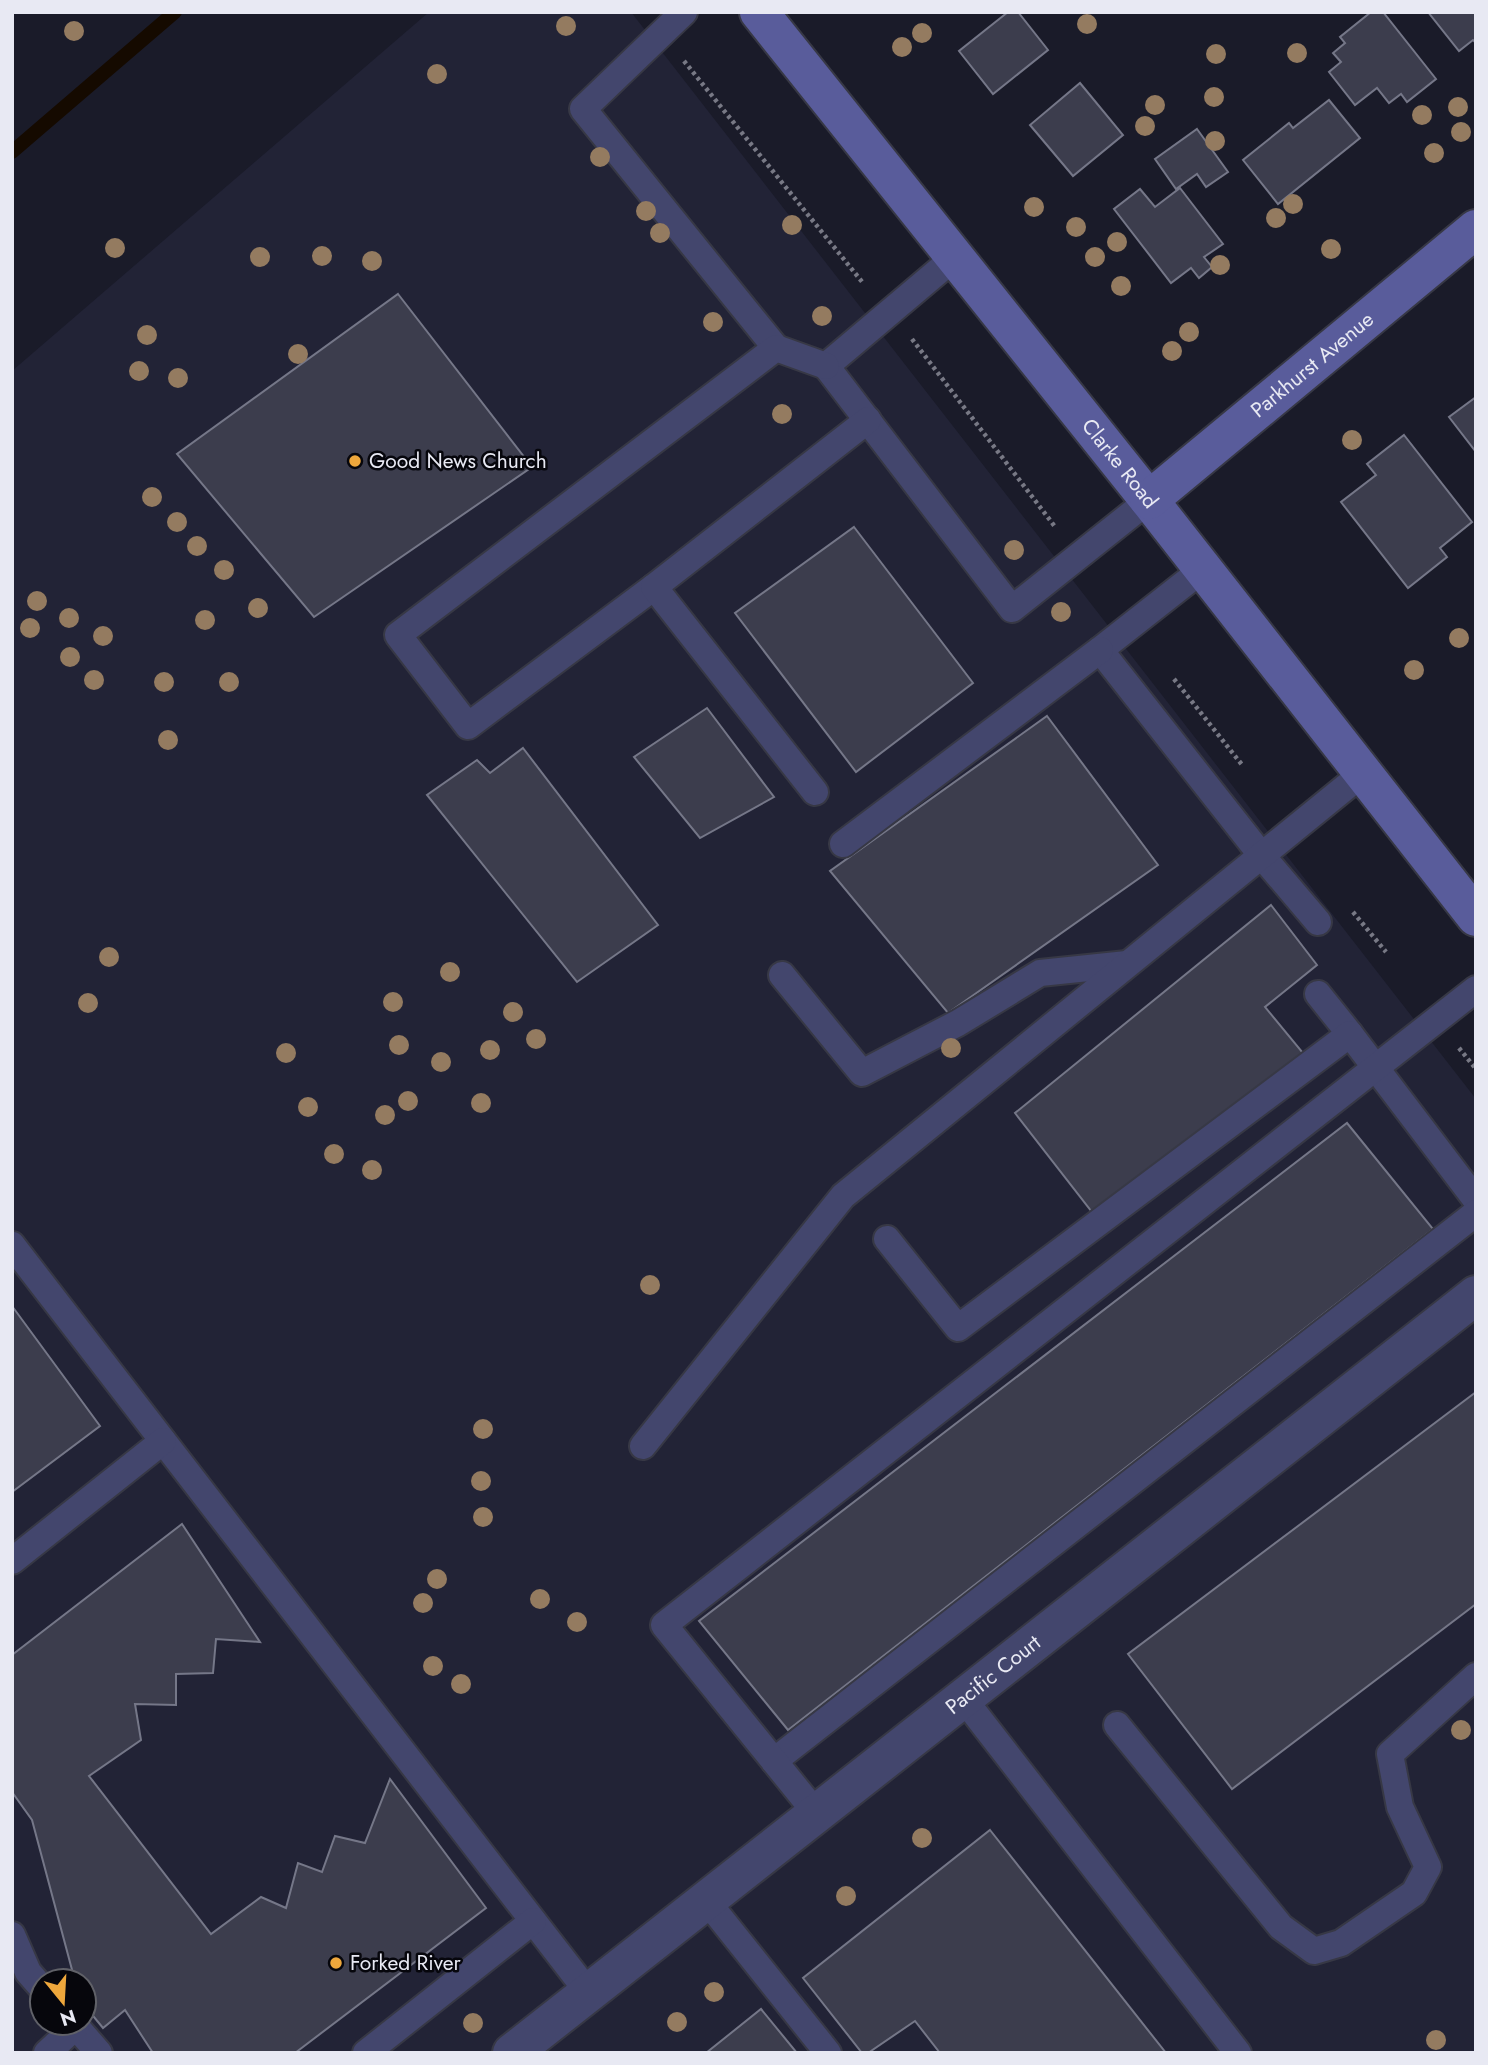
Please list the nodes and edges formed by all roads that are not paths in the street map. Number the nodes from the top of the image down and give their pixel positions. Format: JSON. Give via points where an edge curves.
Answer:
{"nodes":[{"id":1,"x":684,"y":12,"type":"edge"},
{"id":2,"x":759,"y":12,"type":"edge"},
{"id":3,"x":1476,"y":229,"type":"edge"},
{"id":4,"x":955,"y":257,"type":"junction"},
{"id":5,"x":776,"y":348,"type":"junction"},
{"id":6,"x":826,"y":366,"type":"junction"},
{"id":7,"x":868,"y":420,"type":"junction"},
{"id":8,"x":1149,"y":500,"type":"junction"},
{"id":9,"x":1203,"y":569,"type":"junction"},
{"id":10,"x":654,"y":587,"type":"junction"},
{"id":11,"x":1100,"y":650,"type":"junction"},
{"id":12,"x":1363,"y":773,"type":"junction"},
{"id":13,"x":816,"y":792,"type":"dead end"},
{"id":14,"x":843,"y":844,"type":"dead end"},
{"id":15,"x":1262,"y":856,"type":"junction"},
{"id":16,"x":1476,"y":917,"type":"edge"},
{"id":17,"x":1318,"y":922,"type":"dead end"},
{"id":18,"x":1128,"y":964,"type":"junction"},
{"id":19,"x":782,"y":975,"type":"dead end"},
{"id":20,"x":1476,"y":989,"type":"edge"},
{"id":21,"x":1318,"y":994,"type":"dead end"},
{"id":22,"x":1349,"y":1034,"type":"junction"},
{"id":23,"x":1377,"y":1068,"type":"junction"},
{"id":24,"x":1476,"y":1200,"type":"edge"},
{"id":25,"x":1476,"y":1213,"type":"edge"},
{"id":26,"x":887,"y":1239,"type":"dead end"},
{"id":27,"x":12,"y":1245,"type":"edge"},
{"id":28,"x":1476,"y":1295,"type":"edge"},
{"id":29,"x":163,"y":1441,"type":"junction"},
{"id":30,"x":643,"y":1446,"type":"dead end"},
{"id":31,"x":12,"y":1561,"type":"edge"},
{"id":32,"x":1476,"y":1676,"type":"edge"},
{"id":33,"x":963,"y":1698,"type":"junction"},
{"id":34,"x":1117,"y":1726,"type":"dead end"},
{"id":35,"x":774,"y":1761,"type":"junction"},
{"id":36,"x":816,"y":1813,"type":"junction"},
{"id":37,"x":706,"y":1900,"type":"junction"},
{"id":38,"x":533,"y":1921,"type":"junction"},
{"id":39,"x":12,"y":1935,"type":"edge"},
{"id":40,"x":28,"y":1972,"type":"edge"},
{"id":41,"x":588,"y":1992,"type":"junction"},
{"id":42,"x":62,"y":2037,"type":"edge"},
{"id":43,"x":85,"y":2037,"type":"edge"},
{"id":44,"x":47,"y":2053,"type":"edge"},
{"id":45,"x":99,"y":2053,"type":"edge"},
{"id":46,"x":366,"y":2053,"type":"edge"},
{"id":47,"x":512,"y":2053,"type":"edge"},
{"id":48,"x":828,"y":2053,"type":"edge"},
{"id":49,"x":1238,"y":2053,"type":"edge"}],
"edges":[{"from":1,"to":5,"type":"lane","via":[[583,109]]},
{"from":2,"to":4,"type":"main road","name":"Clarke Road"},
{"from":3,"to":8,"type":"main road","name":"Parkhurst Avenue"},
{"from":4,"to":6,"type":"lane"},
{"from":4,"to":8,"type":"main road","name":"Clarke Road"},
{"from":5,"to":6,"type":"lane"},
{"from":5,"to":10,"type":"lane","via":[[398,635],[468,726]]},
{"from":6,"to":7,"type":"lane"},
{"from":7,"to":8,"type":"lane","via":[[1013,609]]},
{"from":7,"to":10,"type":"lane"},
{"from":8,"to":9,"type":"main road","name":"Clarke Road"},
{"from":9,"to":11,"type":"lane"},
{"from":9,"to":12,"type":"main road","name":"Clarke Road"},
{"from":10,"to":13,"type":"lane"},
{"from":11,"to":14,"type":"lane"},
{"from":11,"to":15,"type":"lane"},
{"from":12,"to":15,"type":"lane"},
{"from":12,"to":16,"type":"main road","name":"Clarke Road"},
{"from":15,"to":17,"type":"lane"},
{"from":15,"to":18,"type":"lane"},
{"from":18,"to":19,"type":"lane","via":[[1040,973],[862,1073]]},
{"from":18,"to":30,"type":"lane","via":[[843,1196]]},
{"from":20,"to":23,"type":"lane"},
{"from":21,"to":22,"type":"lane"},
{"from":22,"to":23,"type":"lane"},
{"from":22,"to":26,"type":"lane","via":[[958,1328]]},
{"from":23,"to":24,"type":"lane"},
{"from":23,"to":35,"type":"lane","via":[[664,1625]]},
{"from":25,"to":35,"type":"lane"},
{"from":27,"to":29,"type":"lane"},
{"from":28,"to":33,"type":"street","name":"Pacific Court"},
{"from":29,"to":31,"type":"lane"},
{"from":29,"to":38,"type":"lane"},
{"from":32,"to":34,"type":"lane","via":[[1390,1754],[1400,1807],[1428,1867],[1414,1893],[1341,1942],[1314,1951],[1282,1927]]},
{"from":33,"to":36,"type":"street","name":"Pacific Court"},
{"from":33,"to":49,"type":"lane"},
{"from":35,"to":36,"type":"lane"},
{"from":36,"to":37,"type":"street","name":"Pacific Court"},
{"from":37,"to":41,"type":"street","name":"Pacific Court"},
{"from":37,"to":48,"type":"lane"},
{"from":38,"to":41,"type":"lane"},
{"from":38,"to":46,"type":"lane"},
{"from":39,"to":40,"type":"lane"},
{"from":41,"to":47,"type":"street","name":"Pacific Court"},
{"from":42,"to":44,"type":"lane"},
{"from":43,"to":45,"type":"lane"}]}
